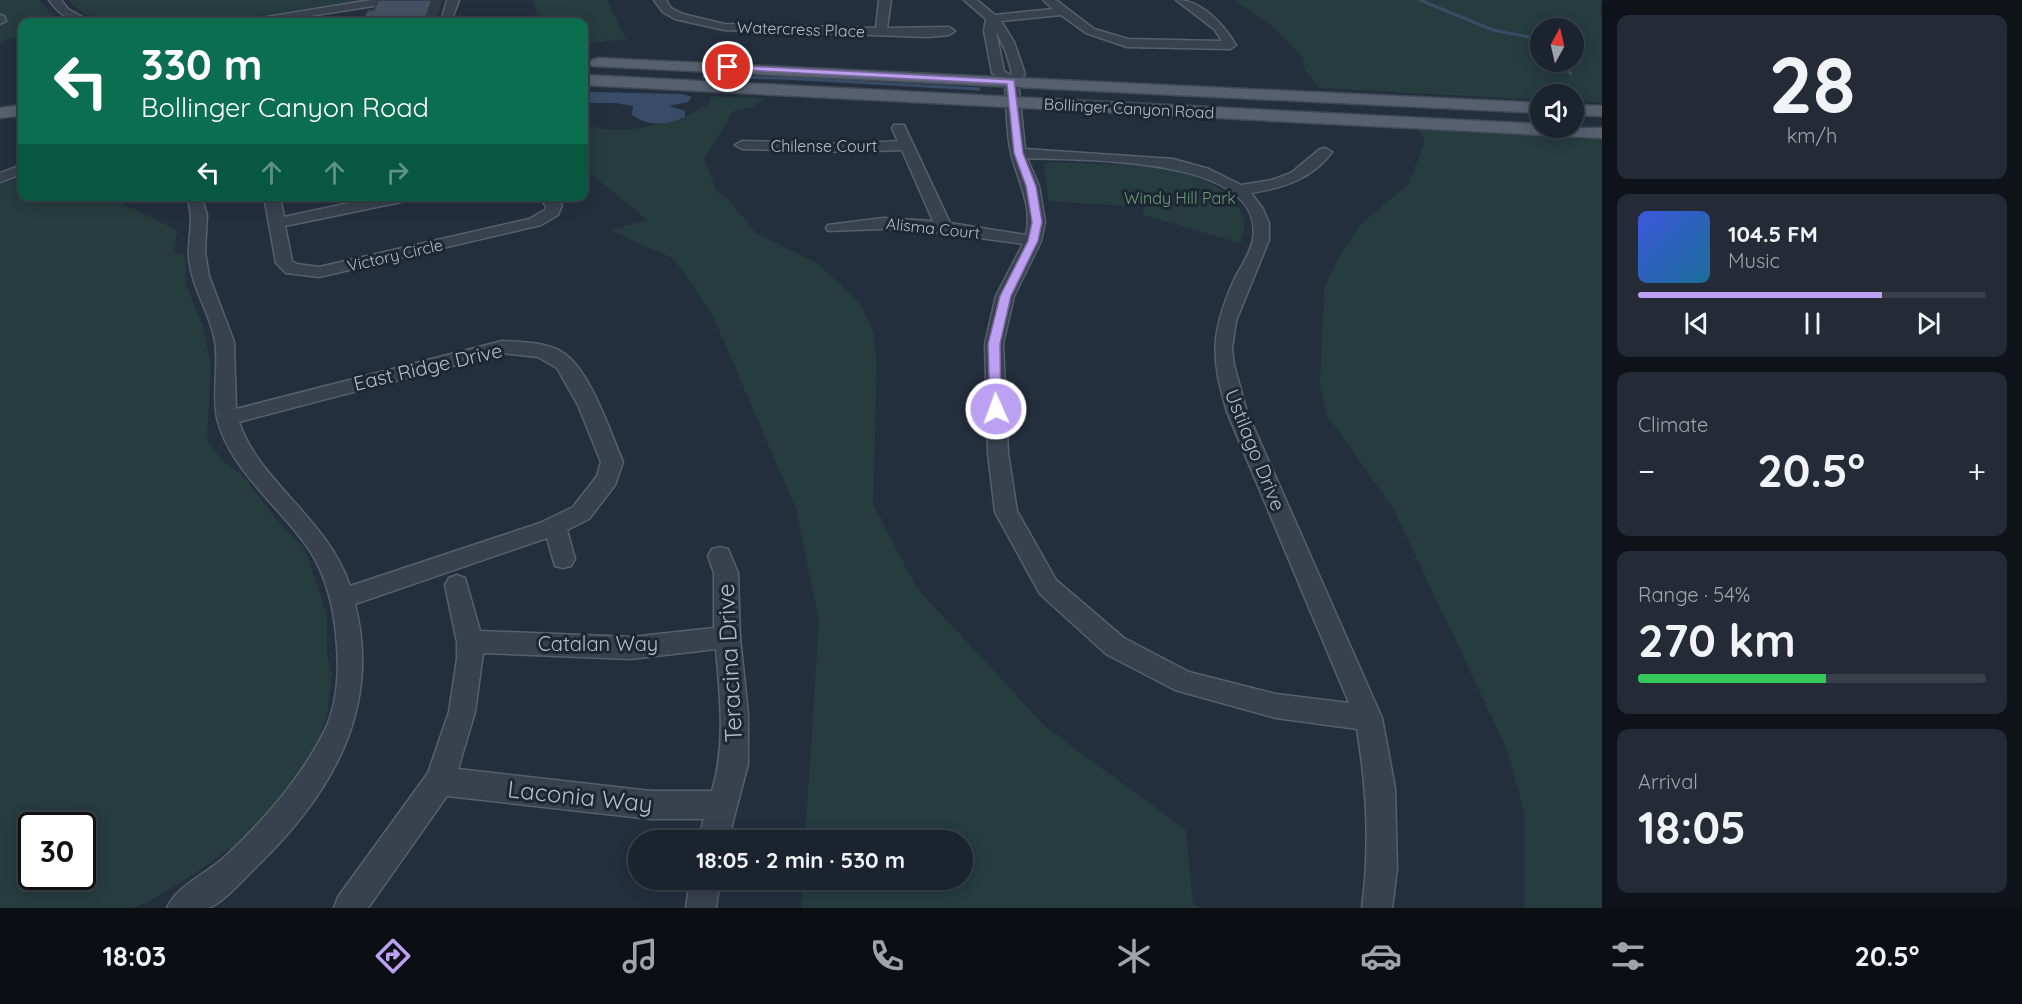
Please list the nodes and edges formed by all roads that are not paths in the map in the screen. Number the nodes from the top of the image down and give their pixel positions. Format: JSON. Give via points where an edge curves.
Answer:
{"nodes":[{"id":1,"x":55,"y":0,"type":"edge"},
{"id":2,"x":392,"y":0,"type":"edge"},
{"id":3,"x":453,"y":0,"type":"edge"},
{"id":4,"x":660,"y":0,"type":"edge"},
{"id":5,"x":885,"y":0,"type":"edge"},
{"id":6,"x":970,"y":0,"type":"edge"},
{"id":7,"x":1049,"y":0,"type":"edge"},
{"id":8,"x":1182,"y":0,"type":"edge"},
{"id":9,"x":1063,"y":11,"type":"junction"},
{"id":10,"x":77,"y":18,"type":"edge"},
{"id":11,"x":279,"y":18,"type":"edge"},
{"id":12,"x":447,"y":18,"type":"edge"},
{"id":13,"x":991,"y":20,"type":"junction"},
{"id":14,"x":949,"y":31,"type":"dead end"},
{"id":15,"x":881,"y":32,"type":"junction"},
{"id":16,"x":588,"y":63,"type":"edge"},
{"id":17,"x":588,"y":80,"type":"edge"},
{"id":18,"x":1011,"y":92,"type":"junction"},
{"id":19,"x":18,"y":102,"type":"edge"},
{"id":20,"x":0,"y":104,"type":"edge"},
{"id":21,"x":1530,"y":108,"type":"edge"},
{"id":22,"x":1584,"y":110,"type":"edge"},
{"id":23,"x":18,"y":111,"type":"edge"},
{"id":24,"x":1602,"y":111,"type":"edge"},
{"id":25,"x":0,"y":113,"type":"edge"},
{"id":26,"x":899,"y":128,"type":"dead end"},
{"id":27,"x":1602,"y":133,"type":"edge"},
{"id":28,"x":742,"y":145,"type":"dead end"},
{"id":29,"x":906,"y":145,"type":"junction"},
{"id":30,"x":1325,"y":152,"type":"dead end"},
{"id":31,"x":1018,"y":153,"type":"junction"},
{"id":32,"x":18,"y":171,"type":"edge"},
{"id":33,"x":1,"y":177,"type":"edge"},
{"id":34,"x":1239,"y":190,"type":"junction"},
{"id":35,"x":196,"y":201,"type":"edge"},
{"id":36,"x":273,"y":201,"type":"edge"},
{"id":37,"x":382,"y":201,"type":"edge"},
{"id":38,"x":550,"y":201,"type":"edge"},
{"id":39,"x":277,"y":223,"type":"junction"},
{"id":40,"x":944,"y":227,"type":"junction"},
{"id":41,"x":834,"y":228,"type":"dead end"},
{"id":42,"x":1033,"y":241,"type":"junction"},
{"id":43,"x":227,"y":418,"type":"junction"},
{"id":44,"x":555,"y":525,"type":"junction"},
{"id":45,"x":720,"y":556,"type":"dead end"},
{"id":46,"x":563,"y":559,"type":"dead end"},
{"id":47,"x":458,"y":585,"type":"dead end"},
{"id":48,"x":341,"y":599,"type":"junction"},
{"id":49,"x":727,"y":637,"type":"junction"},
{"id":50,"x":470,"y":642,"type":"junction"},
{"id":51,"x":1369,"y":718,"type":"junction"},
{"id":52,"x":440,"y":781,"type":"junction"},
{"id":53,"x":721,"y":806,"type":"junction"},
{"id":54,"x":715,"y":830,"type":"edge"},
{"id":55,"x":703,"y":890,"type":"edge"},
{"id":56,"x":182,"y":908,"type":"edge"},
{"id":57,"x":348,"y":908,"type":"edge"},
{"id":58,"x":701,"y":908,"type":"edge"},
{"id":59,"x":1377,"y":908,"type":"edge"}],
"edges":[{"from":1,"to":10,"type":"street"},
{"from":2,"to":11,"type":"street"},
{"from":3,"to":12,"type":"street"},
{"from":4,"to":15,"type":"street","name":"Watercress Place","via":[[679,17],[724,27]]},
{"from":5,"to":15,"type":"street"},
{"from":6,"to":13,"type":"street"},
{"from":7,"to":9,"type":"street"},
{"from":8,"to":9,"type":"street","via":[[1218,27],[1230,45],[1127,43],[1090,31]]},
{"from":9,"to":13,"type":"street"},
{"from":13,"to":18,"type":"street","via":[[998,73]]},
{"from":13,"to":18,"type":"street","via":[[1013,48],[1019,75]]},
{"from":14,"to":15,"type":"street","name":"Watercress Place"},
{"from":16,"to":18,"type":"main road","name":"Bollinger Canyon Road","via":[[681,65]]},
{"from":17,"to":18,"type":"main road","name":"Bollinger Canyon Road"},
{"from":18,"to":21,"type":"main road","name":"Bollinger Canyon Road"},
{"from":18,"to":27,"type":"main road","name":"Bollinger Canyon Road"},
{"from":18,"to":31,"type":"street"},
{"from":19,"to":20,"type":"main road"},
{"from":22,"to":24,"type":"main road"},
{"from":23,"to":25,"type":"main road"},
{"from":26,"to":29,"type":"street"},
{"from":28,"to":29,"type":"street","name":"Chilense Court"},
{"from":29,"to":40,"type":"street"},
{"from":30,"to":34,"type":"street","via":[[1290,181]]},
{"from":31,"to":34,"type":"street","name":"Ustilago Drive","via":[[1173,163],[1209,172]]},
{"from":31,"to":42,"type":"street","via":[[1035,205]]},
{"from":32,"to":33,"type":"street"},
{"from":34,"to":51,"type":"street","name":"Ustilago Drive","via":[[1260,217],[1263,229],[1229,317],[1223,348],[1226,376],[1237,412]]},
{"from":35,"to":43,"type":"street","via":[[200,280],[222,332]]},
{"from":36,"to":39,"type":"street","name":"Victory Circle"},
{"from":37,"to":39,"type":"street"},
{"from":38,"to":39,"type":"street","name":"Victory Circle","via":[[554,205],[552,212],[535,222],[319,272],[292,269],[284,263]]},
{"from":40,"to":41,"type":"street","name":"Alisma Court","via":[[887,222]]},
{"from":40,"to":42,"type":"street","name":"Alisma Court"},
{"from":42,"to":51,"type":"street","via":[[1005,296],[994,344],[998,453],[1006,512],[1048,587],[1115,646],[1184,682],[1276,706]]},
{"from":43,"to":44,"type":"street","name":"East Ridge Drive","via":[[502,347],[527,348],[556,357],[569,369],[612,462],[607,478],[581,513]]},
{"from":43,"to":48,"type":"street","via":[[235,442],[328,560]]},
{"from":44,"to":46,"type":"street"},
{"from":44,"to":48,"type":"street","name":"East Ridge Drive"},
{"from":45,"to":49,"type":"street","name":"Teracina Drive","via":[[726,573]]},
{"from":47,"to":50,"type":"street"},
{"from":48,"to":56,"type":"street","via":[[352,657],[346,706],[326,757],[294,804],[249,855]]},
{"from":49,"to":50,"type":"street","name":"Catalan Way","via":[[631,648]]},
{"from":49,"to":53,"type":"street","name":"Teracina Drive","via":[[735,714],[734,764]]},
{"from":50,"to":52,"type":"street","via":[[462,712]]},
{"from":51,"to":59,"type":"street","via":[[1381,788],[1382,869]]},
{"from":52,"to":53,"type":"street","name":"Laconia Way","via":[[651,806]]},
{"from":52,"to":57,"type":"street"},
{"from":53,"to":54,"type":"street","name":"Teracina Drive"},
{"from":55,"to":58,"type":"street"}]}
